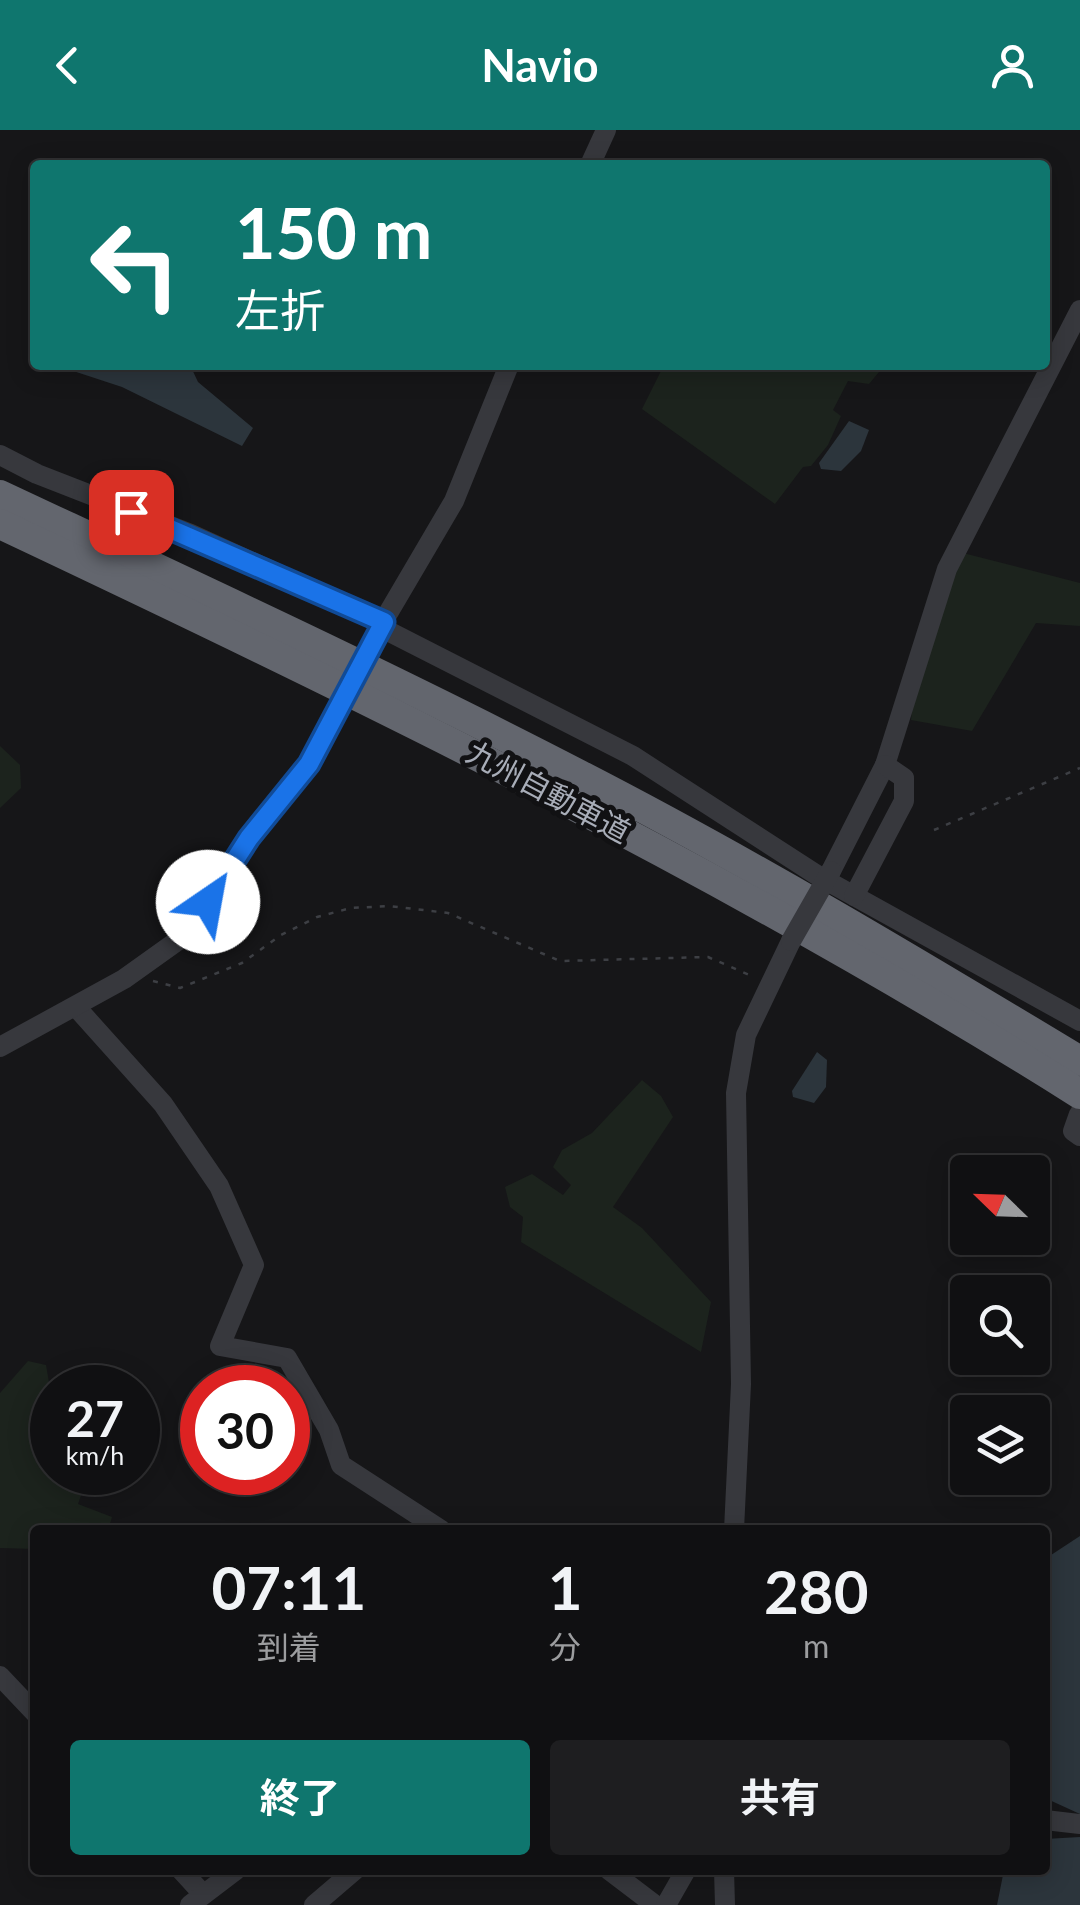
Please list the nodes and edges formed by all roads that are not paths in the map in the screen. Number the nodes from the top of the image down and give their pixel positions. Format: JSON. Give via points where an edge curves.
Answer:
{"nodes":[{"id":1,"x":606,"y":130,"type":"edge"},
{"id":2,"x":592,"y":160,"type":"edge"},
{"id":3,"x":1080,"y":310,"type":"edge"},
{"id":4,"x":1069,"y":330,"type":"junction"},
{"id":5,"x":1080,"y":351,"type":"edge"},
{"id":6,"x":1050,"y":367,"type":"edge"},
{"id":7,"x":507,"y":370,"type":"edge"},
{"id":8,"x":1048,"y":370,"type":"edge"},
{"id":9,"x":0,"y":455,"type":"edge"},
{"id":10,"x":0,"y":495,"type":"edge"},
{"id":11,"x":0,"y":524,"type":"edge"},
{"id":12,"x":382,"y":624,"type":"junction"},
{"id":13,"x":884,"y":765,"type":"junction"},
{"id":14,"x":854,"y":896,"type":"junction"},
{"id":15,"x":76,"y":1007,"type":"junction"},
{"id":16,"x":1080,"y":1021,"type":"edge"},
{"id":17,"x":0,"y":1047,"type":"edge"},
{"id":18,"x":1080,"y":1062,"type":"edge"},
{"id":19,"x":1080,"y":1094,"type":"edge"},
{"id":20,"x":1079,"y":1114,"type":"edge"},
{"id":21,"x":1080,"y":1136,"type":"edge"},
{"id":22,"x":433,"y":1525,"type":"edge"},
{"id":23,"x":734,"y":1525,"type":"edge"},
{"id":24,"x":0,"y":1676,"type":"edge"},
{"id":25,"x":30,"y":1709,"type":"edge"},
{"id":26,"x":1050,"y":1821,"type":"edge"},
{"id":27,"x":1080,"y":1824,"type":"edge"},
{"id":28,"x":184,"y":1875,"type":"edge"},
{"id":29,"x":229,"y":1875,"type":"edge"},
{"id":30,"x":349,"y":1875,"type":"edge"},
{"id":31,"x":616,"y":1875,"type":"edge"},
{"id":32,"x":683,"y":1875,"type":"edge"},
{"id":33,"x":724,"y":1875,"type":"edge"},
{"id":34,"x":196,"y":1899,"type":"edge"},
{"id":35,"x":314,"y":1905,"type":"edge"},
{"id":36,"x":655,"y":1905,"type":"edge"},
{"id":37,"x":666,"y":1905,"type":"edge"},
{"id":38,"x":725,"y":1905,"type":"edge"}],
"edges":[{"from":1,"to":2,"type":"street"},
{"from":3,"to":4,"type":"street"},
{"from":4,"to":5,"type":"street"},
{"from":4,"to":6,"type":"street"},
{"from":7,"to":12,"type":"street","via":[[454,501]]},
{"from":8,"to":13,"type":"street","via":[[946,569]]},
{"from":9,"to":12,"type":"street","via":[[191,534]]},
{"from":10,"to":18,"type":"highway","name":"九州自動車道","via":[[582,776],[786,886]]},
{"from":11,"to":19,"type":"highway","name":"九州自動車道","via":[[525,776],[800,925]]},
{"from":12,"to":14,"type":"street","via":[[633,756]]},
{"from":12,"to":15,"type":"street","bridge":true,"via":[[309,764],[249,838],[187,934]]},
{"from":13,"to":14,"type":"street","via":[[904,778],[904,801]]},
{"from":13,"to":23,"type":"street","bridge":true,"via":[[746,1035],[736,1092],[742,1384]]},
{"from":14,"to":16,"type":"street"},
{"from":15,"to":17,"type":"street"},
{"from":15,"to":22,"type":"street","via":[[174,1120],[219,1186],[254,1265],[220,1346],[287,1358],[329,1430],[341,1465]]},
{"from":20,"to":21,"type":"street","via":[[1073,1132]]},
{"from":24,"to":25,"type":"street"},
{"from":26,"to":27,"type":"street"},
{"from":28,"to":34,"type":"street"},
{"from":29,"to":34,"type":"street"},
{"from":30,"to":35,"type":"street"},
{"from":31,"to":36,"type":"street"},
{"from":32,"to":37,"type":"street"},
{"from":33,"to":38,"type":"street"}]}
